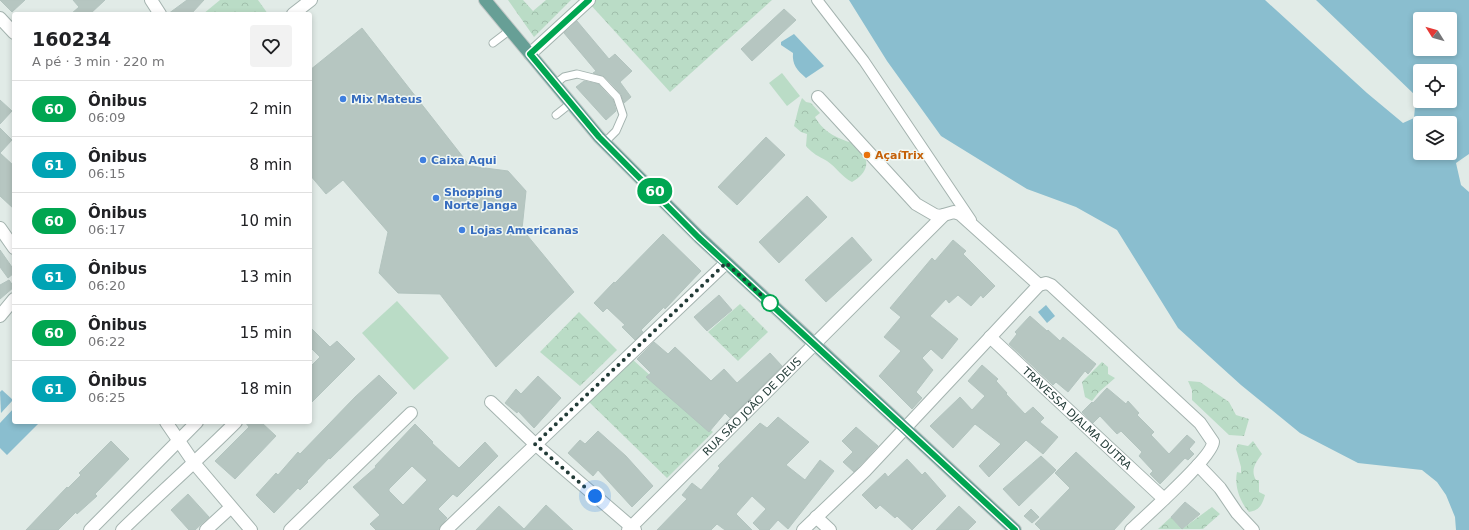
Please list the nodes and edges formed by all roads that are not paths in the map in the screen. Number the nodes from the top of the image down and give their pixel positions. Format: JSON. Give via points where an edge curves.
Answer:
{"nodes":[{"id":1,"x":150,"y":0,"type":"edge"},
{"id":2,"x":311,"y":0,"type":"edge"},
{"id":3,"x":486,"y":0,"type":"edge"},
{"id":4,"x":589,"y":0,"type":"edge"},
{"id":5,"x":818,"y":0,"type":"edge"},
{"id":6,"x":159,"y":12,"type":"edge"},
{"id":7,"x":296,"y":12,"type":"edge"},
{"id":8,"x":0,"y":18,"type":"edge"},
{"id":9,"x":510,"y":30,"type":"junction"},
{"id":10,"x":12,"y":31,"type":"edge"},
{"id":11,"x":493,"y":43,"type":"dead end"},
{"id":12,"x":530,"y":54,"type":"junction"},
{"id":13,"x":555,"y":84,"type":"junction"},
{"id":14,"x":818,"y":98,"type":"dead end"},
{"id":15,"x":570,"y":103,"type":"junction"},
{"id":16,"x":556,"y":115,"type":"dead end"},
{"id":17,"x":605,"y":142,"type":"junction"},
{"id":18,"x":944,"y":215,"type":"junction"},
{"id":19,"x":0,"y":228,"type":"edge"},
{"id":20,"x":981,"y":234,"type":"junction"},
{"id":21,"x":12,"y":245,"type":"edge"},
{"id":22,"x":726,"y":263,"type":"junction"},
{"id":23,"x":1039,"y":285,"type":"junction"},
{"id":24,"x":12,"y":301,"type":"edge"},
{"id":25,"x":0,"y":316,"type":"edge"},
{"id":26,"x":990,"y":337,"type":"junction"},
{"id":27,"x":815,"y":346,"type":"junction"},
{"id":28,"x":491,"y":402,"type":"dead end"},
{"id":29,"x":411,"y":413,"type":"dead end"},
{"id":30,"x":167,"y":424,"type":"edge"},
{"id":31,"x":195,"y":424,"type":"edge"},
{"id":32,"x":234,"y":424,"type":"edge"},
{"id":33,"x":904,"y":428,"type":"junction"},
{"id":34,"x":179,"y":441,"type":"junction"},
{"id":35,"x":535,"y":444,"type":"junction"},
{"id":36,"x":194,"y":463,"type":"junction"},
{"id":37,"x":1198,"y":465,"type":"junction"},
{"id":38,"x":1164,"y":499,"type":"junction"},
{"id":39,"x":230,"y":508,"type":"junction"},
{"id":40,"x":816,"y":517,"type":"junction"},
{"id":41,"x":631,"y":529,"type":"edge"},
{"id":42,"x":90,"y":530,"type":"edge"},
{"id":43,"x":122,"y":530,"type":"edge"},
{"id":44,"x":206,"y":530,"type":"edge"},
{"id":45,"x":250,"y":530,"type":"edge"},
{"id":46,"x":290,"y":530,"type":"edge"},
{"id":47,"x":446,"y":530,"type":"edge"},
{"id":48,"x":803,"y":530,"type":"edge"},
{"id":49,"x":830,"y":530,"type":"edge"},
{"id":50,"x":1015,"y":530,"type":"edge"},
{"id":51,"x":1132,"y":530,"type":"edge"},
{"id":52,"x":1253,"y":530,"type":"edge"}],
"edges":[{"from":1,"to":6,"type":"street"},
{"from":2,"to":7,"type":"street"},
{"from":3,"to":9,"type":"main road"},
{"from":4,"to":12,"type":"street"},
{"from":5,"to":20,"type":"street","via":[[864,61]]},
{"from":8,"to":10,"type":"street"},
{"from":9,"to":11,"type":"lane"},
{"from":9,"to":12,"type":"main road"},
{"from":12,"to":13,"type":"main road"},
{"from":13,"to":15,"type":"main road"},
{"from":13,"to":17,"type":"lane","via":[[564,77],[577,74],[601,80],[617,96],[623,115],[616,131]]},
{"from":14,"to":18,"type":"street","via":[[916,204],[935,215]]},
{"from":15,"to":16,"type":"lane"},
{"from":15,"to":17,"type":"main road"},
{"from":17,"to":22,"type":"main road"},
{"from":18,"to":20,"type":"street","via":[[954,212],[960,214]]},
{"from":18,"to":27,"type":"street","name":"RUA SÃO JOÃO DE DEUS"},
{"from":19,"to":21,"type":"street"},
{"from":20,"to":23,"type":"street"},
{"from":22,"to":27,"type":"main road"},
{"from":22,"to":35,"type":"street"},
{"from":23,"to":26,"type":"street"},
{"from":23,"to":37,"type":"street","via":[[1051,285],[1200,423],[1211,437],[1214,446]]},
{"from":24,"to":25,"type":"street"},
{"from":26,"to":33,"type":"street"},
{"from":26,"to":38,"type":"street","name":"TRAVESSA DJALMA DUTRA"},
{"from":27,"to":33,"type":"main road"},
{"from":27,"to":41,"type":"street","name":"RUA SÃO JOÃO DE DEUS"},
{"from":28,"to":35,"type":"street"},
{"from":29,"to":46,"type":"street"},
{"from":30,"to":34,"type":"street"},
{"from":31,"to":34,"type":"street"},
{"from":32,"to":36,"type":"street"},
{"from":33,"to":40,"type":"street","via":[[865,471]]},
{"from":33,"to":50,"type":"main road"},
{"from":34,"to":36,"type":"street"},
{"from":34,"to":42,"type":"street"},
{"from":35,"to":41,"type":"street"},
{"from":35,"to":47,"type":"street"},
{"from":36,"to":39,"type":"street"},
{"from":36,"to":43,"type":"street","via":[[178,475]]},
{"from":37,"to":38,"type":"street"},
{"from":37,"to":52,"type":"street"},
{"from":38,"to":51,"type":"street"},
{"from":39,"to":44,"type":"street"},
{"from":39,"to":45,"type":"street"},
{"from":40,"to":48,"type":"street"},
{"from":40,"to":49,"type":"street"}]}
